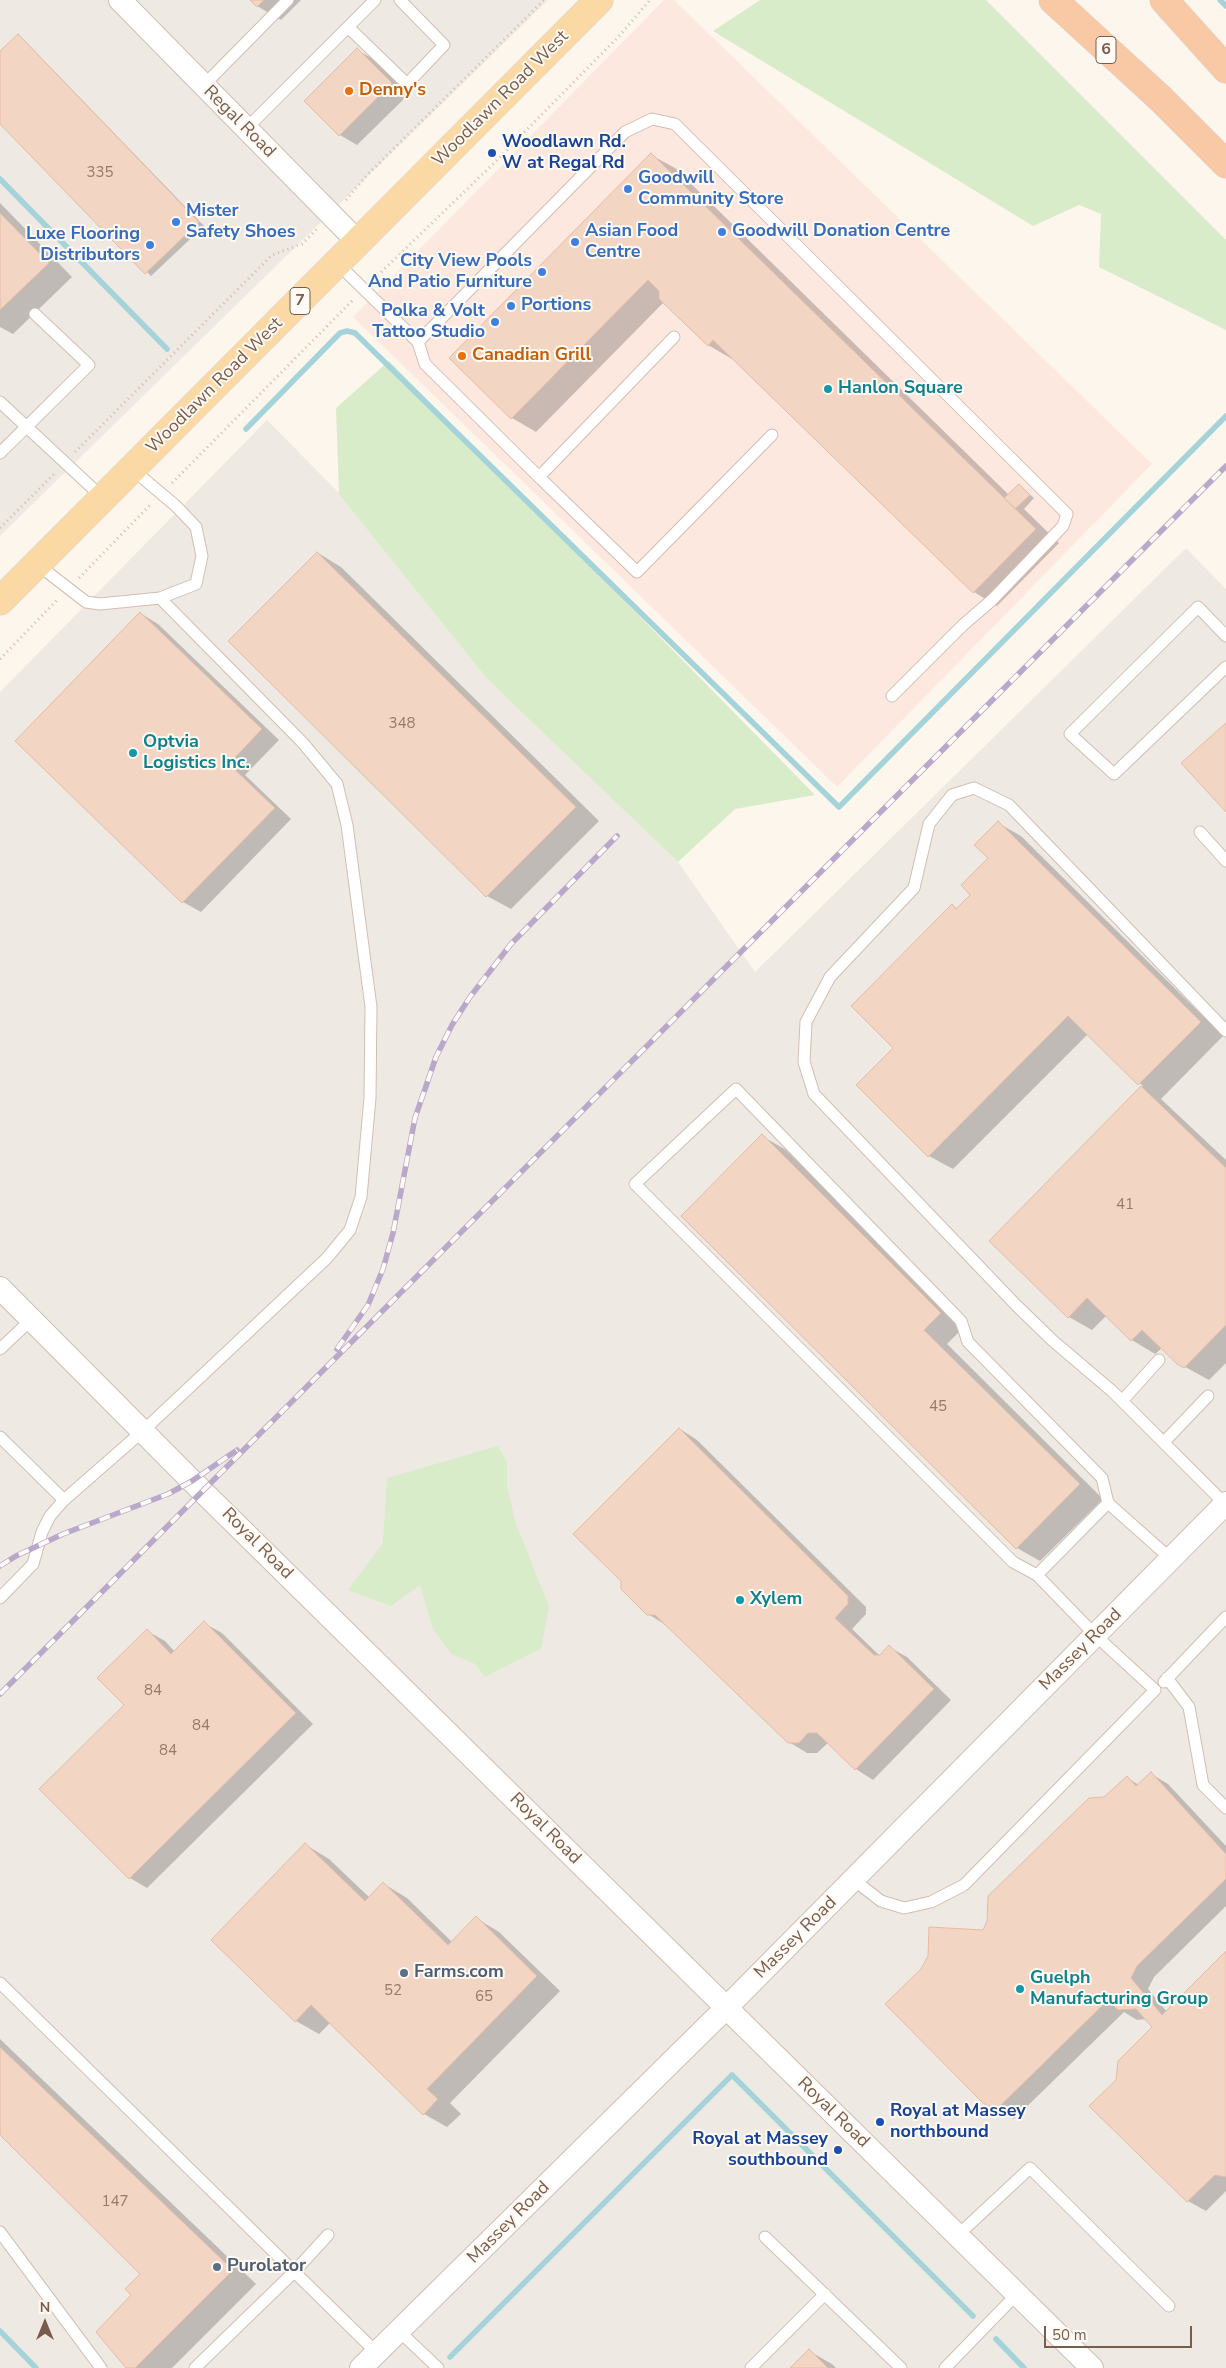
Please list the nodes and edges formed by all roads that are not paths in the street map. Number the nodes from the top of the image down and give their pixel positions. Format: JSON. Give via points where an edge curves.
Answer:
{"nodes":[{"id":1,"x":288,"y":0,"type":"edge"},
{"id":2,"x":375,"y":0,"type":"edge"},
{"id":3,"x":400,"y":0,"type":"edge"},
{"id":4,"x":599,"y":0,"type":"edge"},
{"id":5,"x":1053,"y":0,"type":"edge"},
{"id":6,"x":1164,"y":0,"type":"edge"},
{"id":7,"x":131,"y":4,"type":"edge"},
{"id":8,"x":348,"y":26,"type":"junction"},
{"id":9,"x":1226,"y":68,"type":"edge"},
{"id":10,"x":203,"y":86,"type":"junction"},
{"id":11,"x":246,"y":130,"type":"junction"},
{"id":12,"x":1226,"y":164,"type":"edge"},
{"id":13,"x":358,"y":243,"type":"junction"},
{"id":14,"x":338,"y":264,"type":"junction"},
{"id":15,"x":35,"y":314,"type":"dead end"},
{"id":16,"x":674,"y":337,"type":"dead end"},
{"id":17,"x":418,"y":342,"type":"junction"},
{"id":18,"x":0,"y":402,"type":"edge"},
{"id":19,"x":26,"y":428,"type":"junction"},
{"id":20,"x":772,"y":435,"type":"dead end"},
{"id":21,"x":0,"y":453,"type":"edge"},
{"id":22,"x":132,"y":469,"type":"junction"},
{"id":23,"x":539,"y":477,"type":"junction"},
{"id":24,"x":103,"y":498,"type":"junction"},
{"id":25,"x":37,"y":564,"type":"junction"},
{"id":26,"x":160,"y":598,"type":"junction"},
{"id":27,"x":0,"y":601,"type":"edge"},
{"id":28,"x":1226,"y":636,"type":"edge"},
{"id":29,"x":1226,"y":667,"type":"edge"},
{"id":30,"x":892,"y":696,"type":"dead end"},
{"id":31,"x":1200,"y":832,"type":"dead end"},
{"id":32,"x":1226,"y":861,"type":"edge"},
{"id":33,"x":1226,"y":1031,"type":"edge"},
{"id":34,"x":0,"y":1288,"type":"edge"},
{"id":35,"x":32,"y":1319,"type":"junction"},
{"id":36,"x":0,"y":1349,"type":"edge"},
{"id":37,"x":1159,"y":1360,"type":"dead end"},
{"id":38,"x":1208,"y":1396,"type":"dead end"},
{"id":39,"x":1122,"y":1401,"type":"junction"},
{"id":40,"x":144,"y":1430,"type":"junction"},
{"id":41,"x":0,"y":1437,"type":"edge"},
{"id":42,"x":1164,"y":1442,"type":"junction"},
{"id":43,"x":64,"y":1500,"type":"junction"},
{"id":44,"x":1108,"y":1503,"type":"junction"},
{"id":45,"x":1224,"y":1510,"type":"edge"},
{"id":46,"x":1171,"y":1559,"type":"junction"},
{"id":47,"x":1037,"y":1575,"type":"junction"},
{"id":48,"x":0,"y":1598,"type":"edge"},
{"id":49,"x":1226,"y":1616,"type":"edge"},
{"id":50,"x":1095,"y":1635,"type":"junction"},
{"id":51,"x":1167,"y":1678,"type":"junction"},
{"id":52,"x":1155,"y":1690,"type":"junction"},
{"id":53,"x":1226,"y":1808,"type":"edge"},
{"id":54,"x":854,"y":1880,"type":"junction"},
{"id":55,"x":0,"y":1983,"type":"edge"},
{"id":56,"x":726,"y":2008,"type":"junction"},
{"id":57,"x":0,"y":2232,"type":"edge"},
{"id":58,"x":328,"y":2234,"type":"dead end"},
{"id":59,"x":958,"y":2235,"type":"junction"},
{"id":60,"x":765,"y":2236,"type":"dead end"},
{"id":61,"x":294,"y":2272,"type":"junction"},
{"id":62,"x":825,"y":2294,"type":"junction"},
{"id":63,"x":1016,"y":2295,"type":"junction"},
{"id":64,"x":1169,"y":2306,"type":"dead end"},
{"id":65,"x":399,"y":2331,"type":"junction"},
{"id":66,"x":369,"y":2360,"type":"edge"},
{"id":67,"x":101,"y":2368,"type":"edge"},
{"id":68,"x":195,"y":2368,"type":"edge"},
{"id":69,"x":438,"y":2368,"type":"edge"},
{"id":70,"x":751,"y":2368,"type":"edge"},
{"id":71,"x":901,"y":2368,"type":"edge"},
{"id":72,"x":945,"y":2368,"type":"edge"},
{"id":73,"x":1092,"y":2368,"type":"edge"}],
"edges":[{"from":1,"to":10,"type":"lane"},
{"from":2,"to":8,"type":"lane"},
{"from":3,"to":8,"type":"lane","via":[[444,45],[407,84]]},
{"from":4,"to":13,"type":"main road","name":"Woodlawn Road West","number":"7"},
{"from":5,"to":12,"type":"highway","number":"6"},
{"from":6,"to":9,"type":"highway"},
{"from":7,"to":10,"type":"street","name":"Regal Road"},
{"from":8,"to":11,"type":"lane"},
{"from":10,"to":11,"type":"street","name":"Regal Road"},
{"from":11,"to":13,"type":"street","name":"Regal Road"},
{"from":13,"to":14,"type":"main road","name":"Woodlawn Road West","number":"7"},
{"from":14,"to":17,"type":"lane"},
{"from":14,"to":22,"type":"main road","name":"Woodlawn Road West","number":"7"},
{"from":15,"to":19,"type":"lane","via":[[89,365]]},
{"from":16,"to":23,"type":"lane"},
{"from":17,"to":23,"type":"lane","via":[[426,364]]},
{"from":17,"to":30,"type":"lane","via":[[625,132],[652,119],[675,124],[1067,514],[1063,526],[999,594]]},
{"from":18,"to":19,"type":"lane"},
{"from":19,"to":21,"type":"lane"},
{"from":19,"to":24,"type":"lane"},
{"from":20,"to":23,"type":"lane","via":[[637,572]]},
{"from":22,"to":24,"type":"main road","name":"Woodlawn Road West","number":"7"},
{"from":22,"to":26,"type":"lane","via":[[196,527],[202,556],[196,584]]},
{"from":24,"to":25,"type":"main road","name":"Woodlawn Road West","number":"7"},
{"from":25,"to":26,"type":"lane","via":[[86,602],[100,604]]},
{"from":25,"to":27,"type":"main road","name":"Woodlawn Road West","number":"7"},
{"from":26,"to":40,"type":"lane","via":[[303,743],[337,784],[347,825],[371,1008],[370,1098],[361,1197],[350,1230],[327,1258]]},
{"from":28,"to":29,"type":"lane","via":[[1198,607],[1070,734],[1114,774]]},
{"from":31,"to":32,"type":"lane"},
{"from":33,"to":39,"type":"lane","via":[[1010,805],[974,788],[952,795],[929,824],[914,888],[830,977],[806,1022],[804,1062],[814,1094],[1016,1305]]},
{"from":34,"to":35,"type":"street","name":"Royal Road"},
{"from":35,"to":36,"type":"lane"},
{"from":35,"to":40,"type":"street","name":"Royal Road"},
{"from":37,"to":39,"type":"lane"},
{"from":38,"to":42,"type":"lane"},
{"from":39,"to":42,"type":"lane"},
{"from":40,"to":43,"type":"lane"},
{"from":40,"to":56,"type":"street","name":"Royal Road"},
{"from":41,"to":43,"type":"lane"},
{"from":42,"to":45,"type":"lane"},
{"from":43,"to":48,"type":"lane","via":[[42,1532],[33,1564]]},
{"from":44,"to":46,"type":"lane"},
{"from":44,"to":47,"type":"lane"},
{"from":44,"to":47,"type":"lane","via":[[1102,1478],[968,1342],[961,1321],[736,1089],[635,1184],[1013,1562]]},
{"from":45,"to":46,"type":"street","name":"Massey Road"},
{"from":46,"to":50,"type":"street","name":"Massey Road"},
{"from":47,"to":50,"type":"lane"},
{"from":49,"to":51,"type":"lane"},
{"from":50,"to":52,"type":"lane"},
{"from":50,"to":54,"type":"street","name":"Massey Road"},
{"from":51,"to":52,"type":"lane"},
{"from":51,"to":53,"type":"lane","via":[[1189,1707],[1202,1786]]},
{"from":52,"to":54,"type":"lane","via":[[964,1885],[931,1902],[904,1908],[881,1901]]},
{"from":54,"to":56,"type":"street","name":"Massey Road"},
{"from":55,"to":61,"type":"lane"},
{"from":56,"to":59,"type":"street","name":"Royal Road"},
{"from":56,"to":65,"type":"street","name":"Massey Road"},
{"from":57,"to":67,"type":"lane"},
{"from":58,"to":61,"type":"lane"},
{"from":59,"to":63,"type":"street","name":"Royal Road"},
{"from":59,"to":64,"type":"lane","via":[[1030,2168]]},
{"from":60,"to":62,"type":"lane"},
{"from":61,"to":66,"type":"lane"},
{"from":61,"to":68,"type":"lane"},
{"from":62,"to":70,"type":"lane"},
{"from":62,"to":71,"type":"lane"},
{"from":63,"to":72,"type":"lane"},
{"from":63,"to":73,"type":"street","name":"Royal Road"},
{"from":65,"to":66,"type":"street","name":"Massey Road"},
{"from":65,"to":69,"type":"lane"}]}
